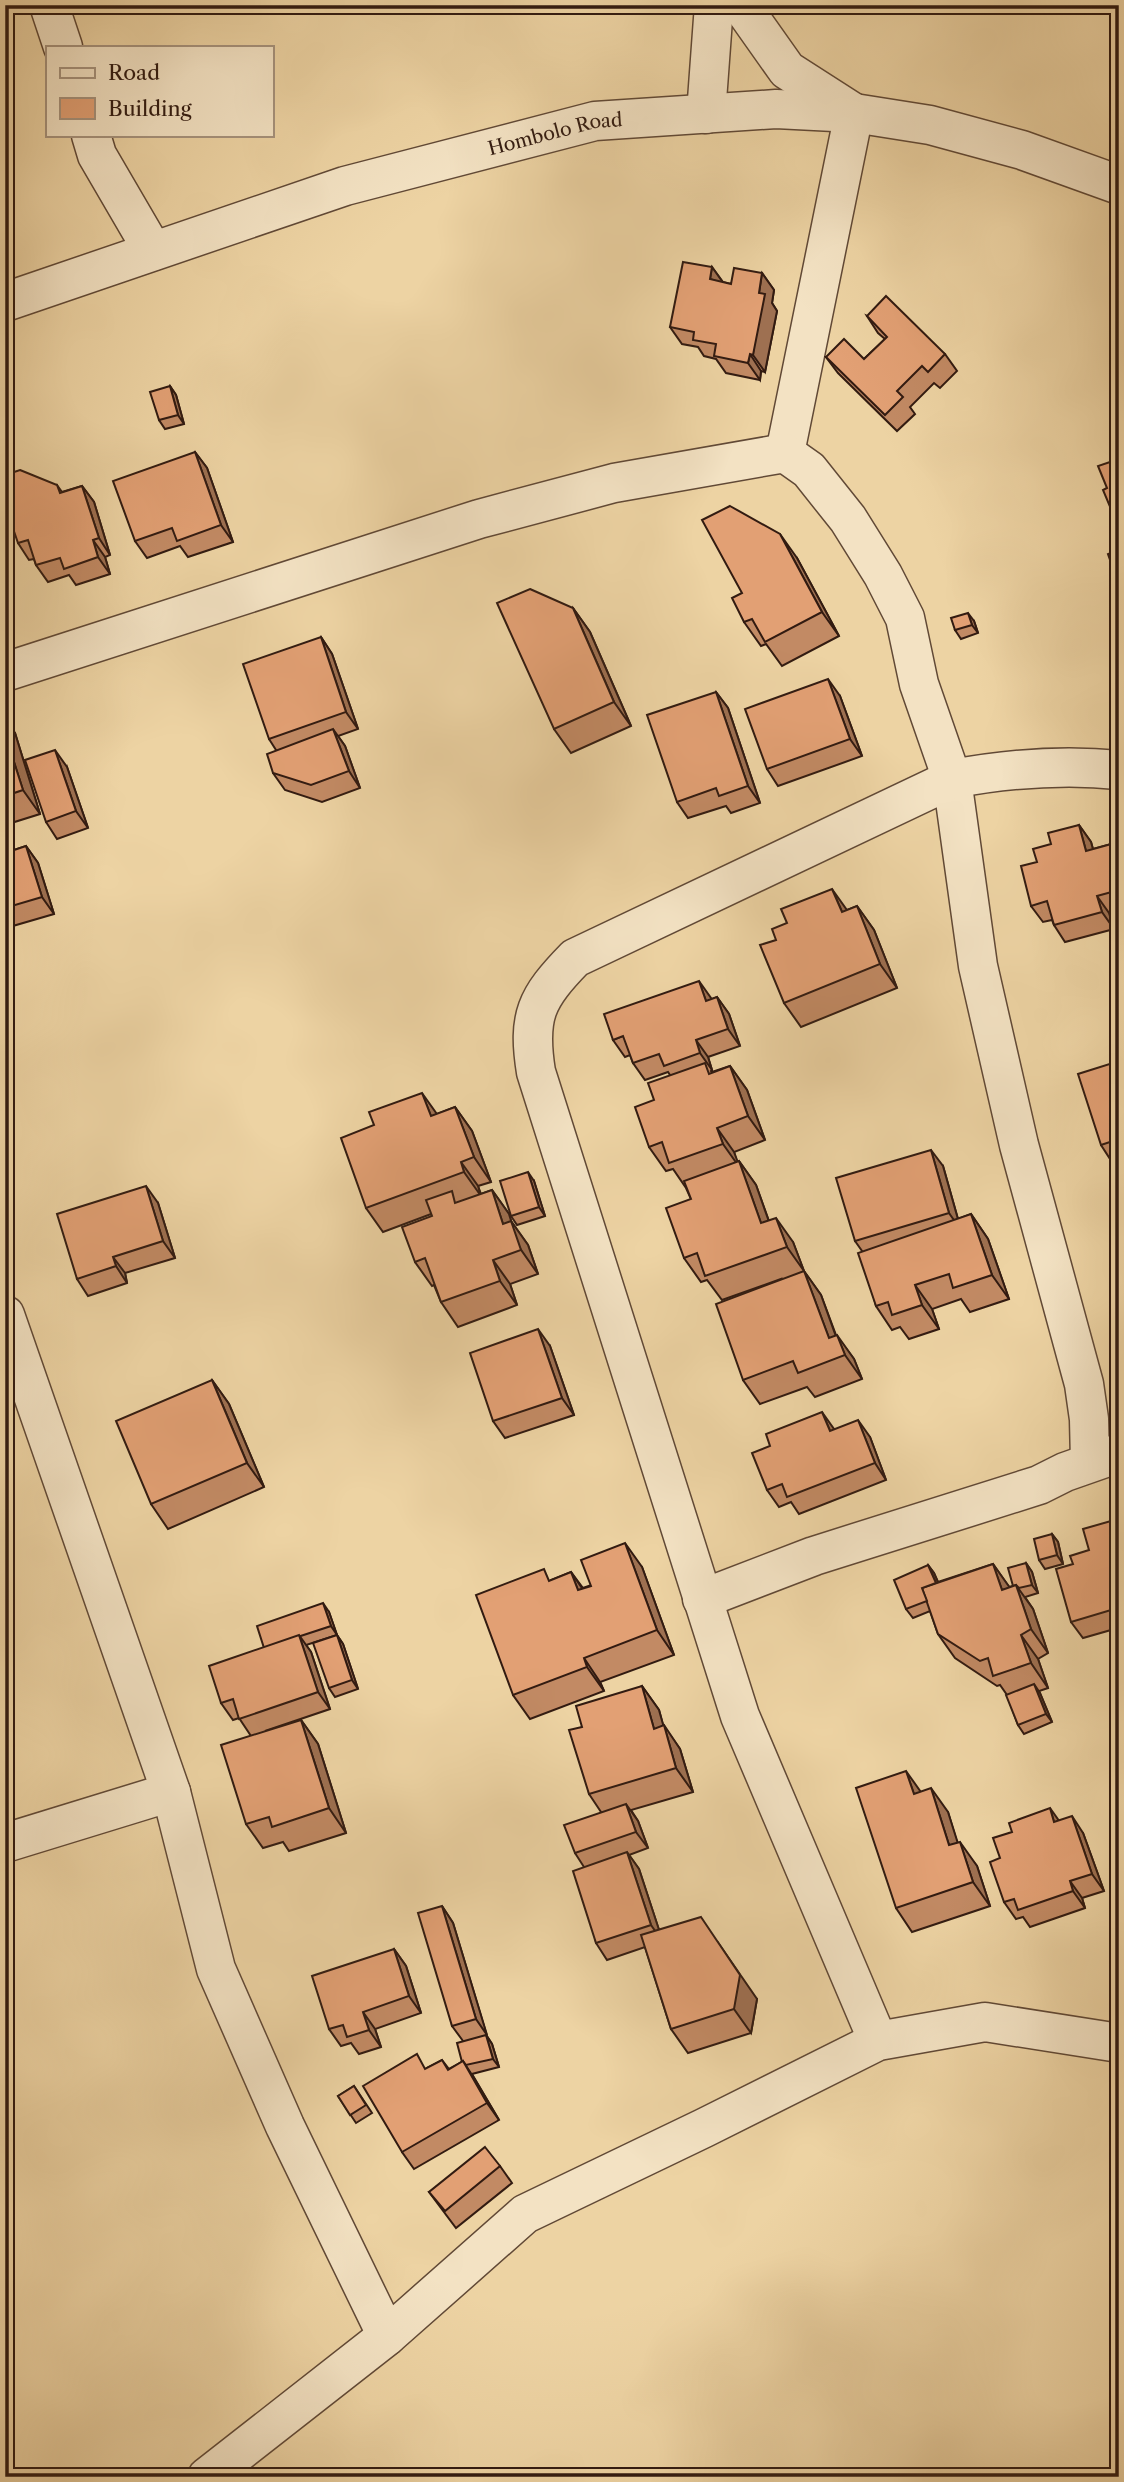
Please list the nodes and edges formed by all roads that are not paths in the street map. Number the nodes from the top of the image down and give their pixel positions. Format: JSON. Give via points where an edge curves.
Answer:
{"nodes":[{"id":1,"x":49,"y":5,"type":"edge"},
{"id":2,"x":714,"y":5,"type":"edge"},
{"id":3,"x":741,"y":5,"type":"edge"},
{"id":4,"x":63,"y":46,"type":"edge"},
{"id":5,"x":854,"y":113,"type":"junction"},
{"id":6,"x":706,"y":114,"type":"junction"},
{"id":7,"x":91,"y":136,"type":"edge"},
{"id":8,"x":1119,"y":185,"type":"edge"},
{"id":9,"x":153,"y":251,"type":"junction"},
{"id":10,"x":5,"y":302,"type":"edge"},
{"id":11,"x":785,"y":453,"type":"junction"},
{"id":12,"x":5,"y":673,"type":"edge"},
{"id":13,"x":1119,"y":770,"type":"edge"},
{"id":14,"x":952,"y":779,"type":"junction"},
{"id":15,"x":5,"y":1315,"type":"edge"},
{"id":16,"x":1104,"y":1457,"type":"edge"},
{"id":17,"x":702,"y":1599,"type":"junction"},
{"id":18,"x":171,"y":1792,"type":"junction"},
{"id":19,"x":5,"y":1843,"type":"edge"},
{"id":20,"x":878,"y":2041,"type":"junction"},
{"id":21,"x":1119,"y":2043,"type":"edge"},
{"id":22,"x":387,"y":2336,"type":"junction"},
{"id":23,"x":207,"y":2477,"type":"edge"}],
"edges":[{"from":1,"to":4,"type":"street"},
{"from":2,"to":6,"type":"street"},
{"from":3,"to":5,"type":"street","via":[[787,70]]},
{"from":5,"to":6,"type":"street","name":"Hombolo Road","via":[[776,109]]},
{"from":5,"to":8,"type":"street","name":"Hombolo Road","via":[[930,125],[1022,149]]},
{"from":5,"to":11,"type":"street"},
{"from":6,"to":9,"type":"street","name":"Hombolo Road","via":[[595,121],[345,186]]},
{"from":7,"to":9,"type":"street","via":[[97,155]]},
{"from":9,"to":10,"type":"street","name":"Hombolo Road"},
{"from":11,"to":12,"type":"street","via":[[614,483],[479,519]]},
{"from":11,"to":14,"type":"street","via":[[809,470],[848,519],[883,575],[905,618],[919,684]]},
{"from":13,"to":14,"type":"street","via":[[1014,770]]},
{"from":14,"to":16,"type":"street","via":[[978,966],[1089,1419]]},
{"from":14,"to":17,"type":"street","via":[[575,958],[551,982],[535,1014],[531,1041],[536,1072]]},
{"from":15,"to":18,"type":"street"},
{"from":16,"to":17,"type":"street","via":[[1039,1485],[814,1556]]},
{"from":17,"to":20,"type":"street","via":[[740,1716]]},
{"from":18,"to":19,"type":"street"},
{"from":18,"to":22,"type":"street","via":[[216,1969],[285,2126]]},
{"from":20,"to":21,"type":"street","via":[[985,2022]]},
{"from":20,"to":22,"type":"street","via":[[525,2214]]},
{"from":22,"to":23,"type":"street"}]}
